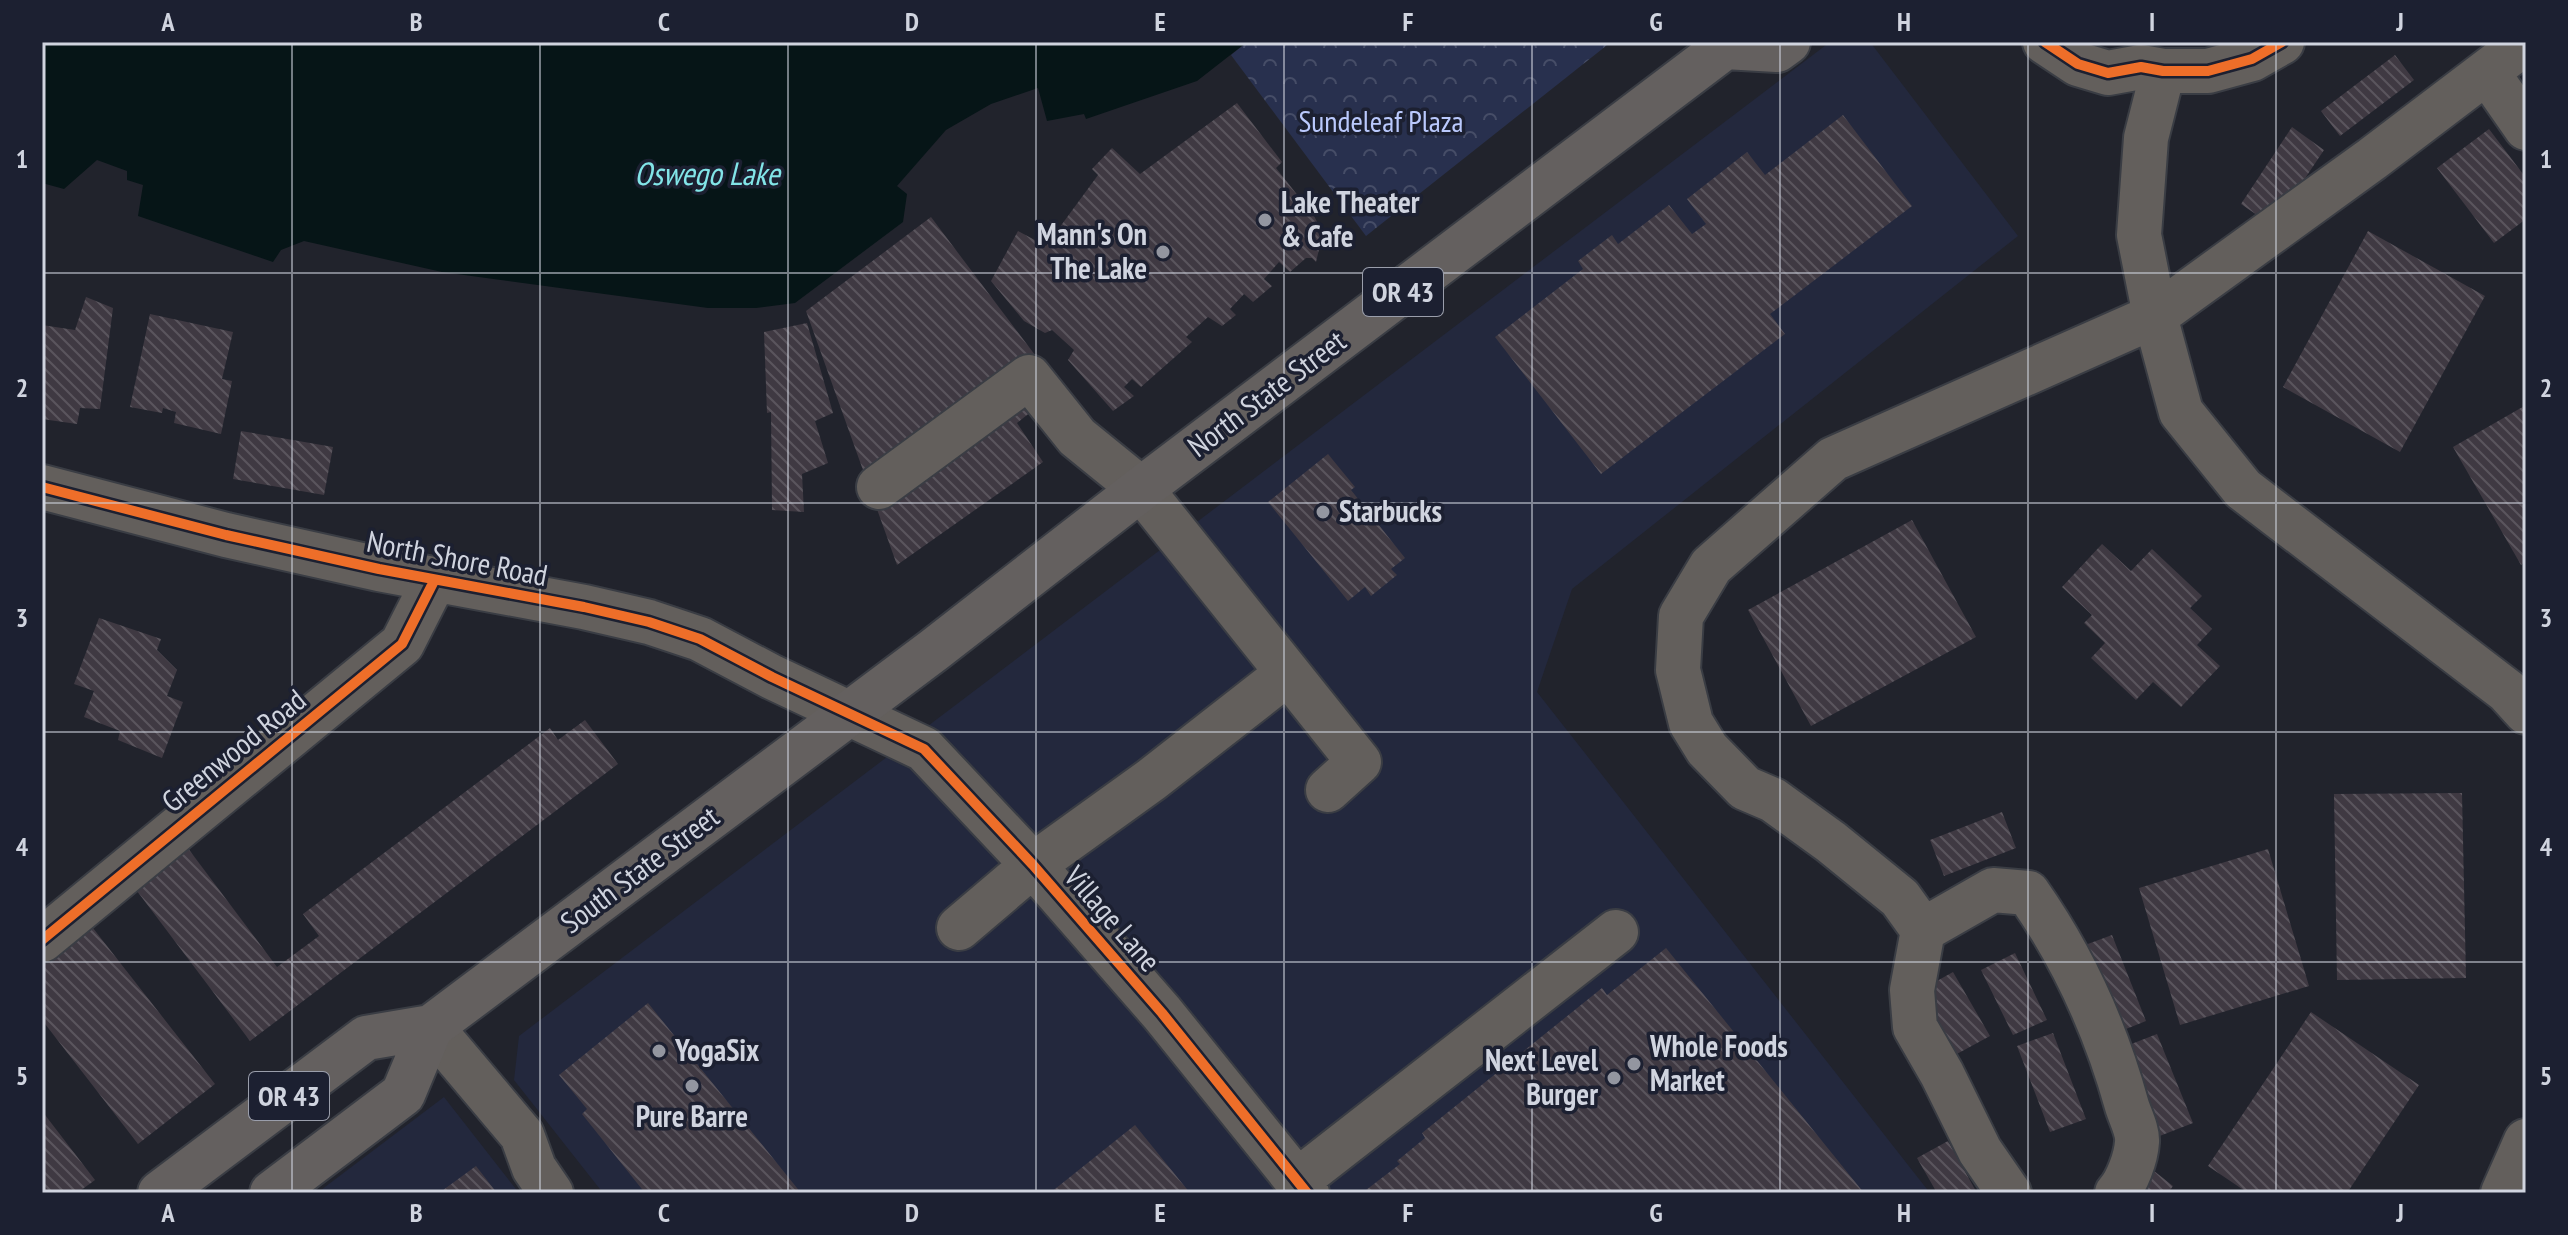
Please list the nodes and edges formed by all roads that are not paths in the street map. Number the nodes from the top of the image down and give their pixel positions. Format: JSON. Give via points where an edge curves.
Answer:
{"nodes":[{"id":1,"x":1788,"y":42,"type":"edge"},
{"id":2,"x":2045,"y":42,"type":"edge"},
{"id":3,"x":2282,"y":42,"type":"edge"},
{"id":4,"x":2526,"y":42,"type":"edge"},
{"id":5,"x":1725,"y":44,"type":"edge"},
{"id":6,"x":2143,"y":60,"type":"edge"},
{"id":7,"x":2487,"y":72,"type":"junction"},
{"id":8,"x":2526,"y":128,"type":"edge"},
{"id":9,"x":2155,"y":316,"type":"junction"},
{"id":10,"x":42,"y":487,"type":"edge"},
{"id":11,"x":879,"y":487,"type":"dead end"},
{"id":12,"x":1141,"y":489,"type":"junction"},
{"id":13,"x":434,"y":581,"type":"junction"},
{"id":14,"x":1288,"y":673,"type":"junction"},
{"id":15,"x":2526,"y":712,"type":"edge"},
{"id":16,"x":849,"y":713,"type":"junction"},
{"id":17,"x":1328,"y":790,"type":"dead end"},
{"id":18,"x":1033,"y":865,"type":"junction"},
{"id":19,"x":959,"y":928,"type":"dead end"},
{"id":20,"x":1923,"y":930,"type":"junction"},
{"id":21,"x":1616,"y":932,"type":"dead end"},
{"id":22,"x":42,"y":940,"type":"edge"},
{"id":23,"x":431,"y":1027,"type":"junction"},
{"id":24,"x":2526,"y":1141,"type":"edge"},
{"id":25,"x":1302,"y":1187,"type":"edge"},
{"id":26,"x":289,"y":1188,"type":"edge"},
{"id":27,"x":160,"y":1193,"type":"edge"},
{"id":28,"x":551,"y":1193,"type":"edge"},
{"id":29,"x":2009,"y":1193,"type":"edge"},
{"id":30,"x":2117,"y":1193,"type":"edge"},
{"id":31,"x":2503,"y":1193,"type":"edge"}],
"edges":[{"from":1,"to":5,"type":"main road","name":"North State Street","number":"OR 43","via":[[1777,50]]},
{"from":2,"to":6,"type":"street","via":[[2078,64],[2108,73]]},
{"from":3,"to":6,"type":"street","via":[[2252,59],[2208,71]]},
{"from":4,"to":7,"type":"street"},
{"from":5,"to":12,"type":"main road","name":"North State Street","number":"OR 43"},
{"from":6,"to":9,"type":"street","via":[[2146,138],[2139,235]]},
{"from":7,"to":8,"type":"street"},
{"from":7,"to":9,"type":"street"},
{"from":9,"to":15,"type":"street","via":[[2181,412],[2243,489],[2507,691]]},
{"from":9,"to":20,"type":"street","via":[[1833,459],[1711,566],[1681,616],[1678,670],[1691,723],[1707,749],[1745,788],[1773,800],[1900,898]]},
{"from":10,"to":13,"type":"street","name":"North Shore Road"},
{"from":11,"to":12,"type":"street","via":[[1029,377],[1077,437]]},
{"from":12,"to":14,"type":"street"},
{"from":12,"to":16,"type":"main road","name":"North State Street","number":"OR 43"},
{"from":13,"to":16,"type":"street","name":"North Shore Road","via":[[649,622],[700,639]]},
{"from":13,"to":22,"type":"street","name":"Greenwood Road","via":[[402,644]]},
{"from":14,"to":17,"type":"street","via":[[1359,762]]},
{"from":14,"to":18,"type":"street"},
{"from":16,"to":18,"type":"street","name":"Village Lane","via":[[924,749]]},
{"from":16,"to":23,"type":"main road","name":"South State Street","number":"OR 43"},
{"from":18,"to":19,"type":"street"},
{"from":18,"to":25,"type":"street","name":"Village Lane","via":[[1162,1013]]},
{"from":20,"to":29,"type":"street","via":[[1912,990],[1915,1027],[1980,1151]]},
{"from":20,"to":30,"type":"street","via":[[1993,890],[2028,893],[2056,932],[2120,1079],[2137,1141],[2125,1184]]},
{"from":21,"to":25,"type":"street"},
{"from":23,"to":26,"type":"main road","number":"OR 43","via":[[403,1094]]},
{"from":23,"to":27,"type":"main road","name":"South State Street","number":"OR 43","via":[[366,1038]]},
{"from":23,"to":28,"type":"street","via":[[522,1135],[534,1168]]},
{"from":24,"to":31,"type":"street"}]}
